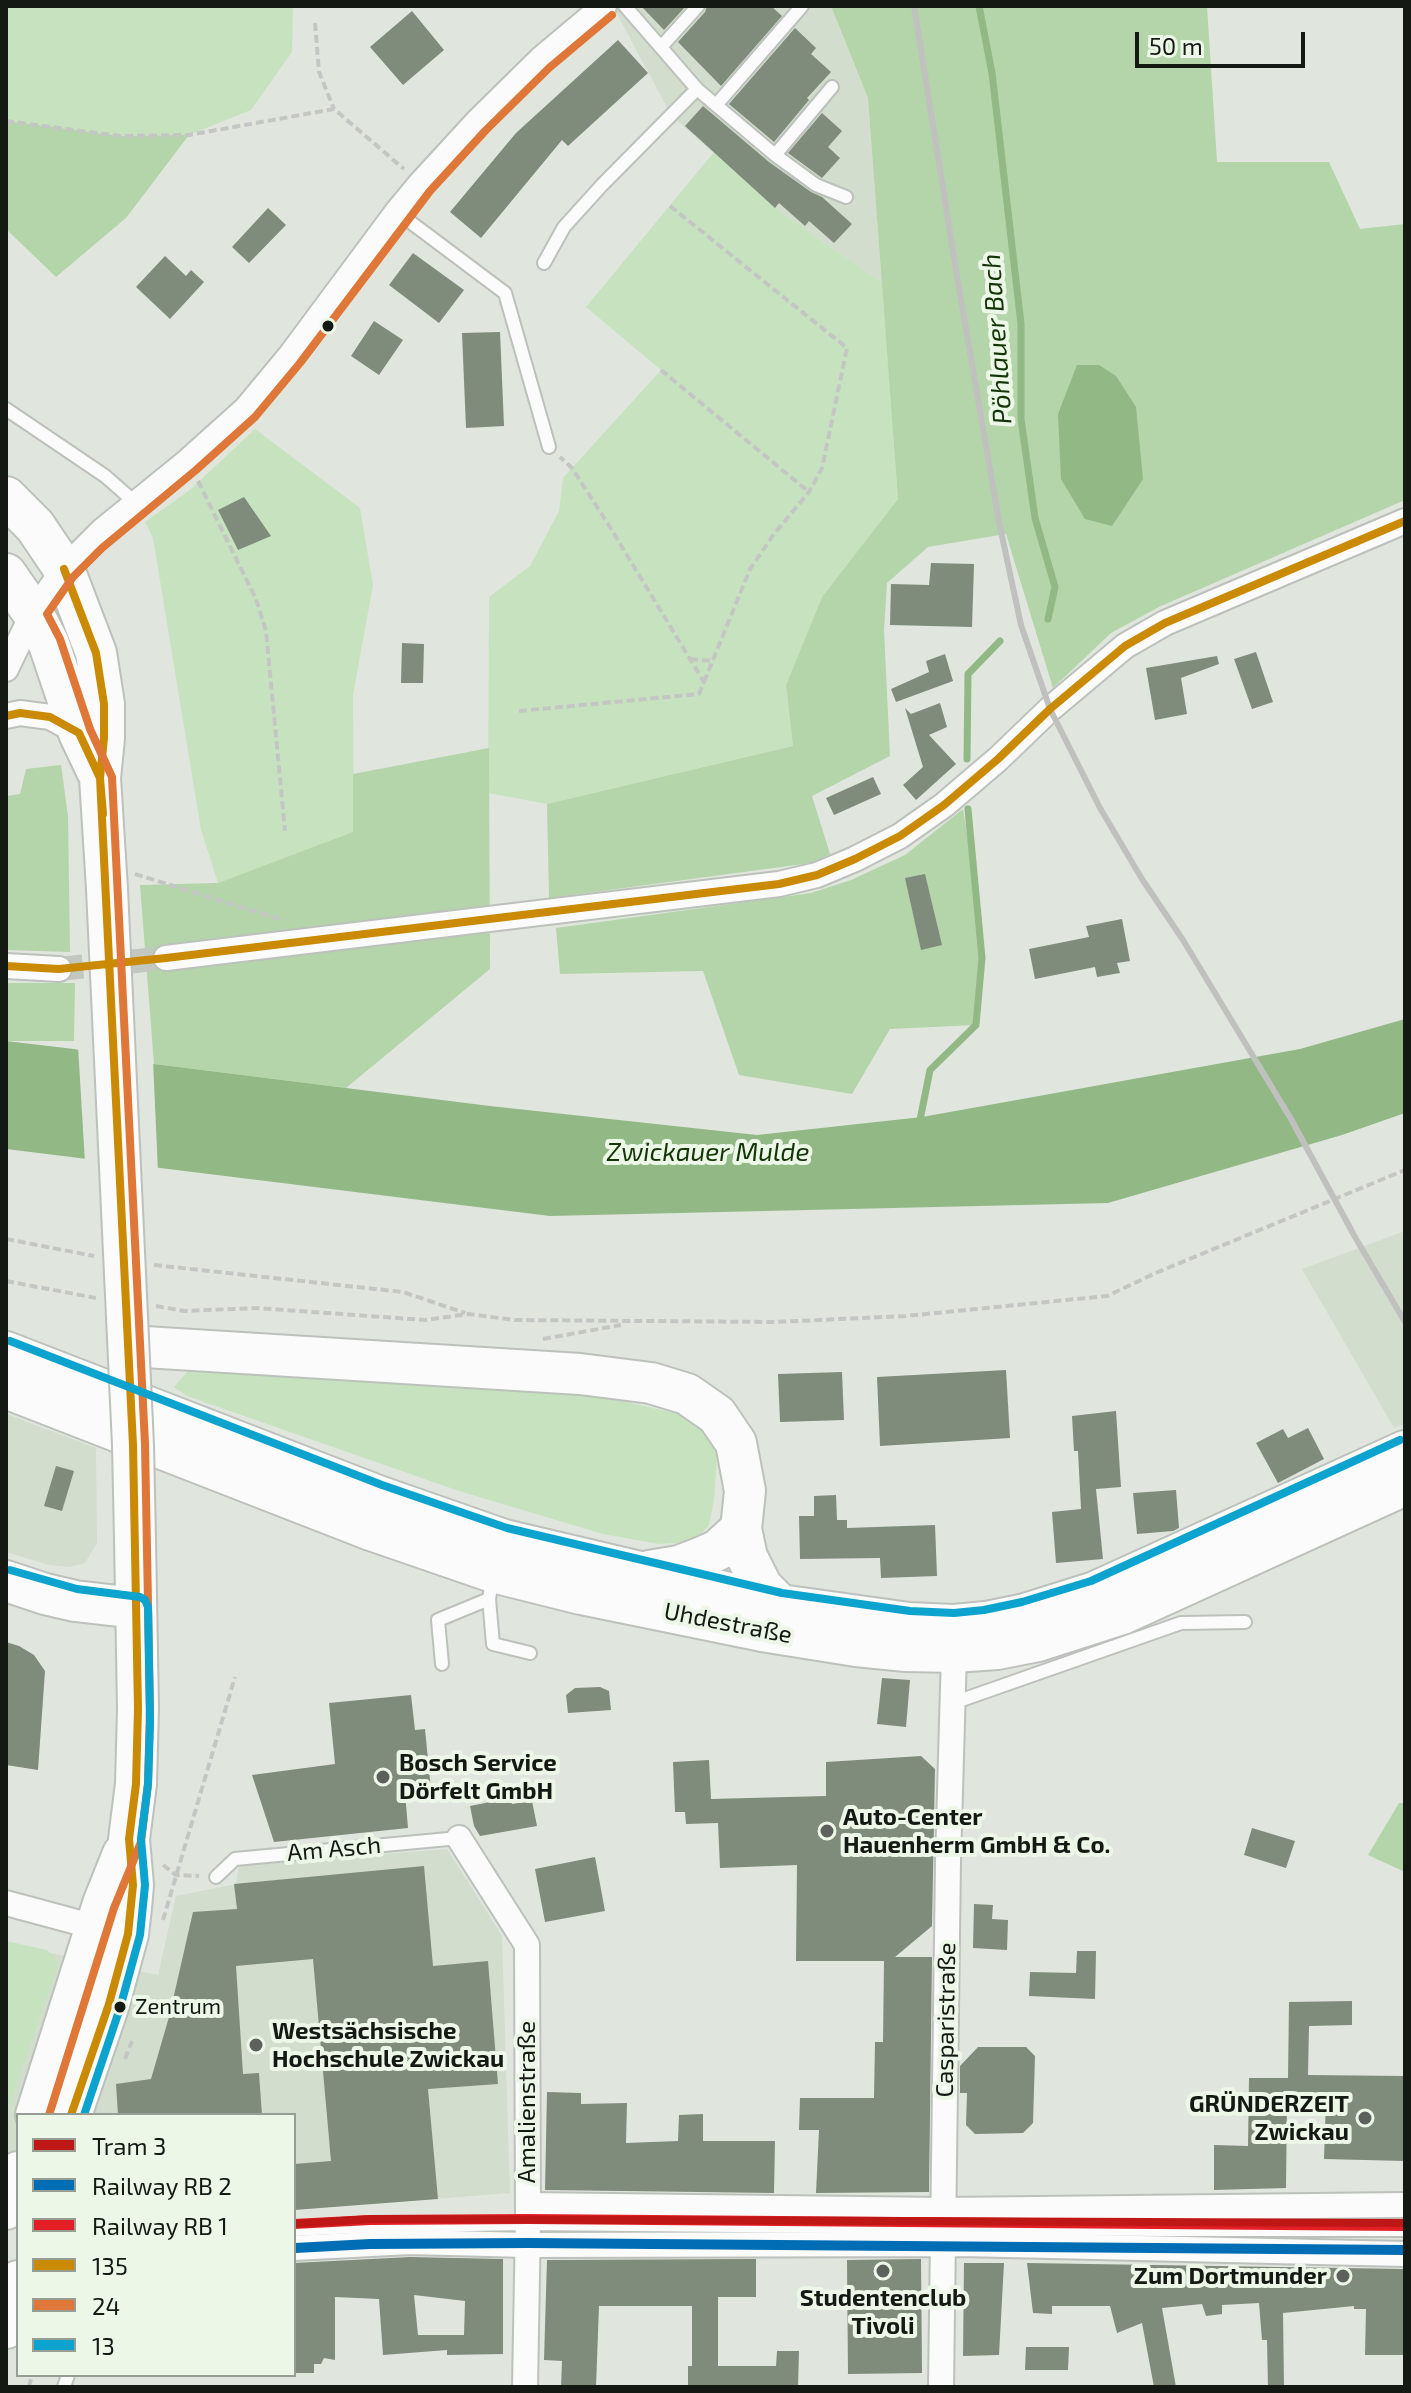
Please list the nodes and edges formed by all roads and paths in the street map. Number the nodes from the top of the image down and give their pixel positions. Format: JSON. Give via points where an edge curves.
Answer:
{"nodes":[{"id":1,"x":604,"y":6,"type":"edge"},
{"id":2,"x":625,"y":6,"type":"edge"},
{"id":3,"x":698,"y":6,"type":"edge"},
{"id":4,"x":802,"y":6,"type":"edge"},
{"id":5,"x":315,"y":23,"type":"dead end"},
{"id":6,"x":661,"y":47,"type":"junction"},
{"id":7,"x":832,"y":87,"type":"dead end"},
{"id":8,"x":697,"y":89,"type":"junction"},
{"id":9,"x":717,"y":104,"type":"junction"},
{"id":10,"x":334,"y":109,"type":"junction"},
{"id":11,"x":6,"y":121,"type":"edge"},
{"id":12,"x":775,"y":155,"type":"junction"},
{"id":13,"x":421,"y":183,"type":"junction"},
{"id":14,"x":846,"y":197,"type":"dead end"},
{"id":15,"x":670,"y":206,"type":"dead end"},
{"id":16,"x":397,"y":212,"type":"junction"},
{"id":17,"x":544,"y":263,"type":"dead end"},
{"id":18,"x":661,"y":370,"type":"dead end"},
{"id":19,"x":6,"y":409,"type":"edge"},
{"id":20,"x":549,"y":447,"type":"joint"},
{"id":21,"x":188,"y":461,"type":"junction"},
{"id":22,"x":809,"y":492,"type":"junction"},
{"id":23,"x":6,"y":497,"type":"edge"},
{"id":24,"x":137,"y":504,"type":"junction"},
{"id":25,"x":1405,"y":521,"type":"edge"},
{"id":26,"x":64,"y":569,"type":"junction"},
{"id":27,"x":6,"y":574,"type":"edge"},
{"id":28,"x":33,"y":613,"type":"junction"},
{"id":29,"x":690,"y":659,"type":"junction"},
{"id":30,"x":713,"y":661,"type":"junction"},
{"id":31,"x":6,"y":669,"type":"edge"},
{"id":32,"x":704,"y":682,"type":"junction"},
{"id":33,"x":519,"y":711,"type":"dead end"},
{"id":34,"x":6,"y":716,"type":"edge"},
{"id":35,"x":79,"y":733,"type":"junction"},
{"id":36,"x":100,"y":778,"type":"junction"},
{"id":37,"x":285,"y":831,"type":"dead end"},
{"id":38,"x":107,"y":877,"type":"junction"},
{"id":39,"x":296,"y":924,"type":"dead end"},
{"id":40,"x":166,"y":958,"type":"tunnel mouth"},
{"id":41,"x":6,"y":966,"type":"edge"},
{"id":42,"x":59,"y":969,"type":"tunnel mouth"},
{"id":43,"x":1405,"y":1170,"type":"edge"},
{"id":44,"x":6,"y":1239,"type":"edge"},
{"id":45,"x":99,"y":1257,"type":"dead end"},
{"id":46,"x":142,"y":1263,"type":"dead end"},
{"id":47,"x":6,"y":1281,"type":"edge"},
{"id":48,"x":107,"y":1299,"type":"dead end"},
{"id":49,"x":153,"y":1306,"type":"dead end"},
{"id":50,"x":468,"y":1314,"type":"junction"},
{"id":51,"x":631,"y":1323,"type":"junction"},
{"id":52,"x":537,"y":1340,"type":"dead end"},
{"id":53,"x":129,"y":1346,"type":"junction"},
{"id":54,"x":6,"y":1352,"type":"edge"},
{"id":55,"x":6,"y":1388,"type":"edge"},
{"id":56,"x":1405,"y":1451,"type":"edge"},
{"id":57,"x":1405,"y":1485,"type":"edge"},
{"id":58,"x":741,"y":1529,"type":"junction"},
{"id":59,"x":640,"y":1573,"type":"junction"},
{"id":60,"x":6,"y":1581,"type":"edge"},
{"id":61,"x":491,"y":1586,"type":"junction"},
{"id":62,"x":780,"y":1605,"type":"junction"},
{"id":63,"x":136,"y":1608,"type":"junction"},
{"id":64,"x":1245,"y":1622,"type":"dead end"},
{"id":65,"x":954,"y":1652,"type":"junction"},
{"id":66,"x":530,"y":1653,"type":"dead end"},
{"id":67,"x":442,"y":1664,"type":"dead end"},
{"id":68,"x":235,"y":1677,"type":"dead end"},
{"id":69,"x":953,"y":1703,"type":"junction"},
{"id":70,"x":459,"y":1838,"type":"joint"},
{"id":71,"x":129,"y":1839,"type":"junction"},
{"id":72,"x":176,"y":1875,"type":"junction"},
{"id":73,"x":216,"y":1877,"type":"joint"},
{"id":74,"x":6,"y":1903,"type":"edge"},
{"id":75,"x":95,"y":1930,"type":"junction"},
{"id":76,"x":160,"y":1932,"type":"dead end"},
{"id":77,"x":117,"y":1973,"type":"junction"},
{"id":78,"x":132,"y":2040,"type":"dead end"},
{"id":79,"x":120,"y":2068,"type":"dead end"},
{"id":80,"x":37,"y":2113,"type":"edge"},
{"id":81,"x":72,"y":2113,"type":"edge"},
{"id":82,"x":16,"y":2179,"type":"edge"},
{"id":83,"x":1405,"y":2205,"type":"edge"},
{"id":84,"x":6,"y":2212,"type":"edge"},
{"id":85,"x":527,"y":2225,"type":"junction"},
{"id":86,"x":944,"y":2228,"type":"junction"},
{"id":87,"x":296,"y":2230,"type":"edge"},
{"id":88,"x":1405,"y":2230,"type":"edge"},
{"id":89,"x":296,"y":2248,"type":"edge"},
{"id":90,"x":1405,"y":2254,"type":"edge"},
{"id":91,"x":16,"y":2289,"type":"edge"},
{"id":92,"x":6,"y":2328,"type":"edge"},
{"id":93,"x":525,"y":2387,"type":"edge"},
{"id":94,"x":941,"y":2387,"type":"edge"}],
"edges":[{"from":1,"to":13,"type":"street","via":[[541,59]]},
{"from":2,"to":6,"type":"lane"},
{"from":3,"to":6,"type":"lane"},
{"from":4,"to":9,"type":"lane"},
{"from":5,"to":10,"type":"path","via":[[319,72]]},
{"from":6,"to":8,"type":"lane"},
{"from":7,"to":12,"type":"lane"},
{"from":8,"to":9,"type":"lane"},
{"from":8,"to":17,"type":"lane","via":[[564,227]]},
{"from":9,"to":12,"type":"lane"},
{"from":10,"to":11,"type":"path","via":[[189,135],[120,136]]},
{"from":10,"to":13,"type":"path"},
{"from":12,"to":14,"type":"lane","via":[[816,185]]},
{"from":13,"to":16,"type":"street"},
{"from":15,"to":22,"type":"path","via":[[847,348],[822,468]]},
{"from":16,"to":20,"type":"lane","via":[[505,293]]},
{"from":16,"to":21,"type":"street","via":[[246,409]]},
{"from":18,"to":22,"type":"path"},
{"from":19,"to":24,"type":"lane"},
{"from":20,"to":29,"type":"path","via":[[572,468]]},
{"from":21,"to":24,"type":"street"},
{"from":21,"to":37,"type":"path","via":[[256,599],[266,631]]},
{"from":22,"to":30,"type":"path","via":[[750,569]]},
{"from":23,"to":26,"type":"main road","via":[[35,526]]},
{"from":24,"to":26,"type":"street"},
{"from":25,"to":40,"type":"street","via":[[1165,623],[1125,646],[944,805],[900,836],[817,875],[779,884]]},
{"from":26,"to":28,"type":"street"},
{"from":26,"to":36,"type":"main road","via":[[100,674]]},
{"from":27,"to":28,"type":"main road"},
{"from":28,"to":31,"type":"street"},
{"from":28,"to":35,"type":"main road"},
{"from":29,"to":30,"type":"path"},
{"from":29,"to":32,"type":"path"},
{"from":30,"to":32,"type":"path"},
{"from":32,"to":33,"type":"path","via":[[699,694]]},
{"from":34,"to":35,"type":"street","via":[[50,717]]},
{"from":35,"to":36,"type":"main road"},
{"from":36,"to":38,"type":"main road"},
{"from":38,"to":39,"type":"path"},
{"from":38,"to":53,"type":"main road","bridge":true},
{"from":41,"to":42,"type":"street"},
{"from":43,"to":51,"type":"path","via":[[1107,1296],[906,1316]]},
{"from":44,"to":45,"type":"path"},
{"from":46,"to":50,"type":"path","via":[[403,1292]]},
{"from":47,"to":48,"type":"path"},
{"from":49,"to":50,"type":"path","via":[[425,1320]]},
{"from":50,"to":51,"type":"path"},
{"from":51,"to":52,"type":"path"},
{"from":53,"to":58,"type":"main road","via":[[501,1368],[651,1383],[687,1394],[717,1415],[736,1443],[745,1491]]},
{"from":53,"to":63,"type":"main road","bridge":true},
{"from":54,"to":59,"type":"main road","name":"Uhdestraße","via":[[504,1540]]},
{"from":55,"to":61,"type":"main road","name":"Uhdestraße","via":[[371,1530]]},
{"from":56,"to":62,"type":"main road","name":"Uhdestraße","via":[[1095,1592],[1025,1614],[986,1622],[924,1624]]},
{"from":57,"to":65,"type":"main road","name":"Uhdestraße","via":[[1122,1614],[1038,1641]]},
{"from":58,"to":59,"type":"main road","via":[[700,1558]]},
{"from":58,"to":62,"type":"main road","via":[[762,1587]]},
{"from":59,"to":62,"type":"main road","name":"Uhdestraße"},
{"from":60,"to":63,"type":"main road","via":[[75,1601]]},
{"from":61,"to":65,"type":"main road","name":"Uhdestraße","via":[[581,1594],[856,1646]]},
{"from":61,"to":66,"type":"lane","via":[[493,1644]]},
{"from":61,"to":67,"type":"lane","via":[[438,1620]]},
{"from":63,"to":71,"type":"main road","via":[[138,1723]]},
{"from":64,"to":69,"type":"lane","via":[[1181,1623]]},
{"from":65,"to":69,"type":"street","name":"Casparistraße"},
{"from":68,"to":72,"type":"path"},
{"from":69,"to":86,"type":"street","name":"Casparistraße"},
{"from":70,"to":73,"type":"lane","name":"Am Asch","via":[[235,1859]]},
{"from":70,"to":85,"type":"street","name":"Amalienstraße","via":[[527,1945]]},
{"from":71,"to":72,"type":"path"},
{"from":71,"to":75,"type":"main road"},
{"from":71,"to":77,"type":"main road","via":[[131,1908]]},
{"from":72,"to":73,"type":"path"},
{"from":72,"to":76,"type":"path"},
{"from":74,"to":75,"type":"street"},
{"from":75,"to":77,"type":"street"},
{"from":75,"to":80,"type":"main road"},
{"from":77,"to":81,"type":"main road"},
{"from":78,"to":79,"type":"path"},
{"from":82,"to":84,"type":"main road"},
{"from":83,"to":86,"type":"street"},
{"from":85,"to":86,"type":"street"},
{"from":85,"to":86,"type":"street"},
{"from":85,"to":87,"type":"lane"},
{"from":85,"to":89,"type":"street","via":[[410,2242]]},
{"from":85,"to":93,"type":"street","name":"Amalienstraße"},
{"from":86,"to":88,"type":"lane"},
{"from":86,"to":90,"type":"street"},
{"from":86,"to":94,"type":"street","name":"Casparistraße"},
{"from":91,"to":92,"type":"main road"}]}
